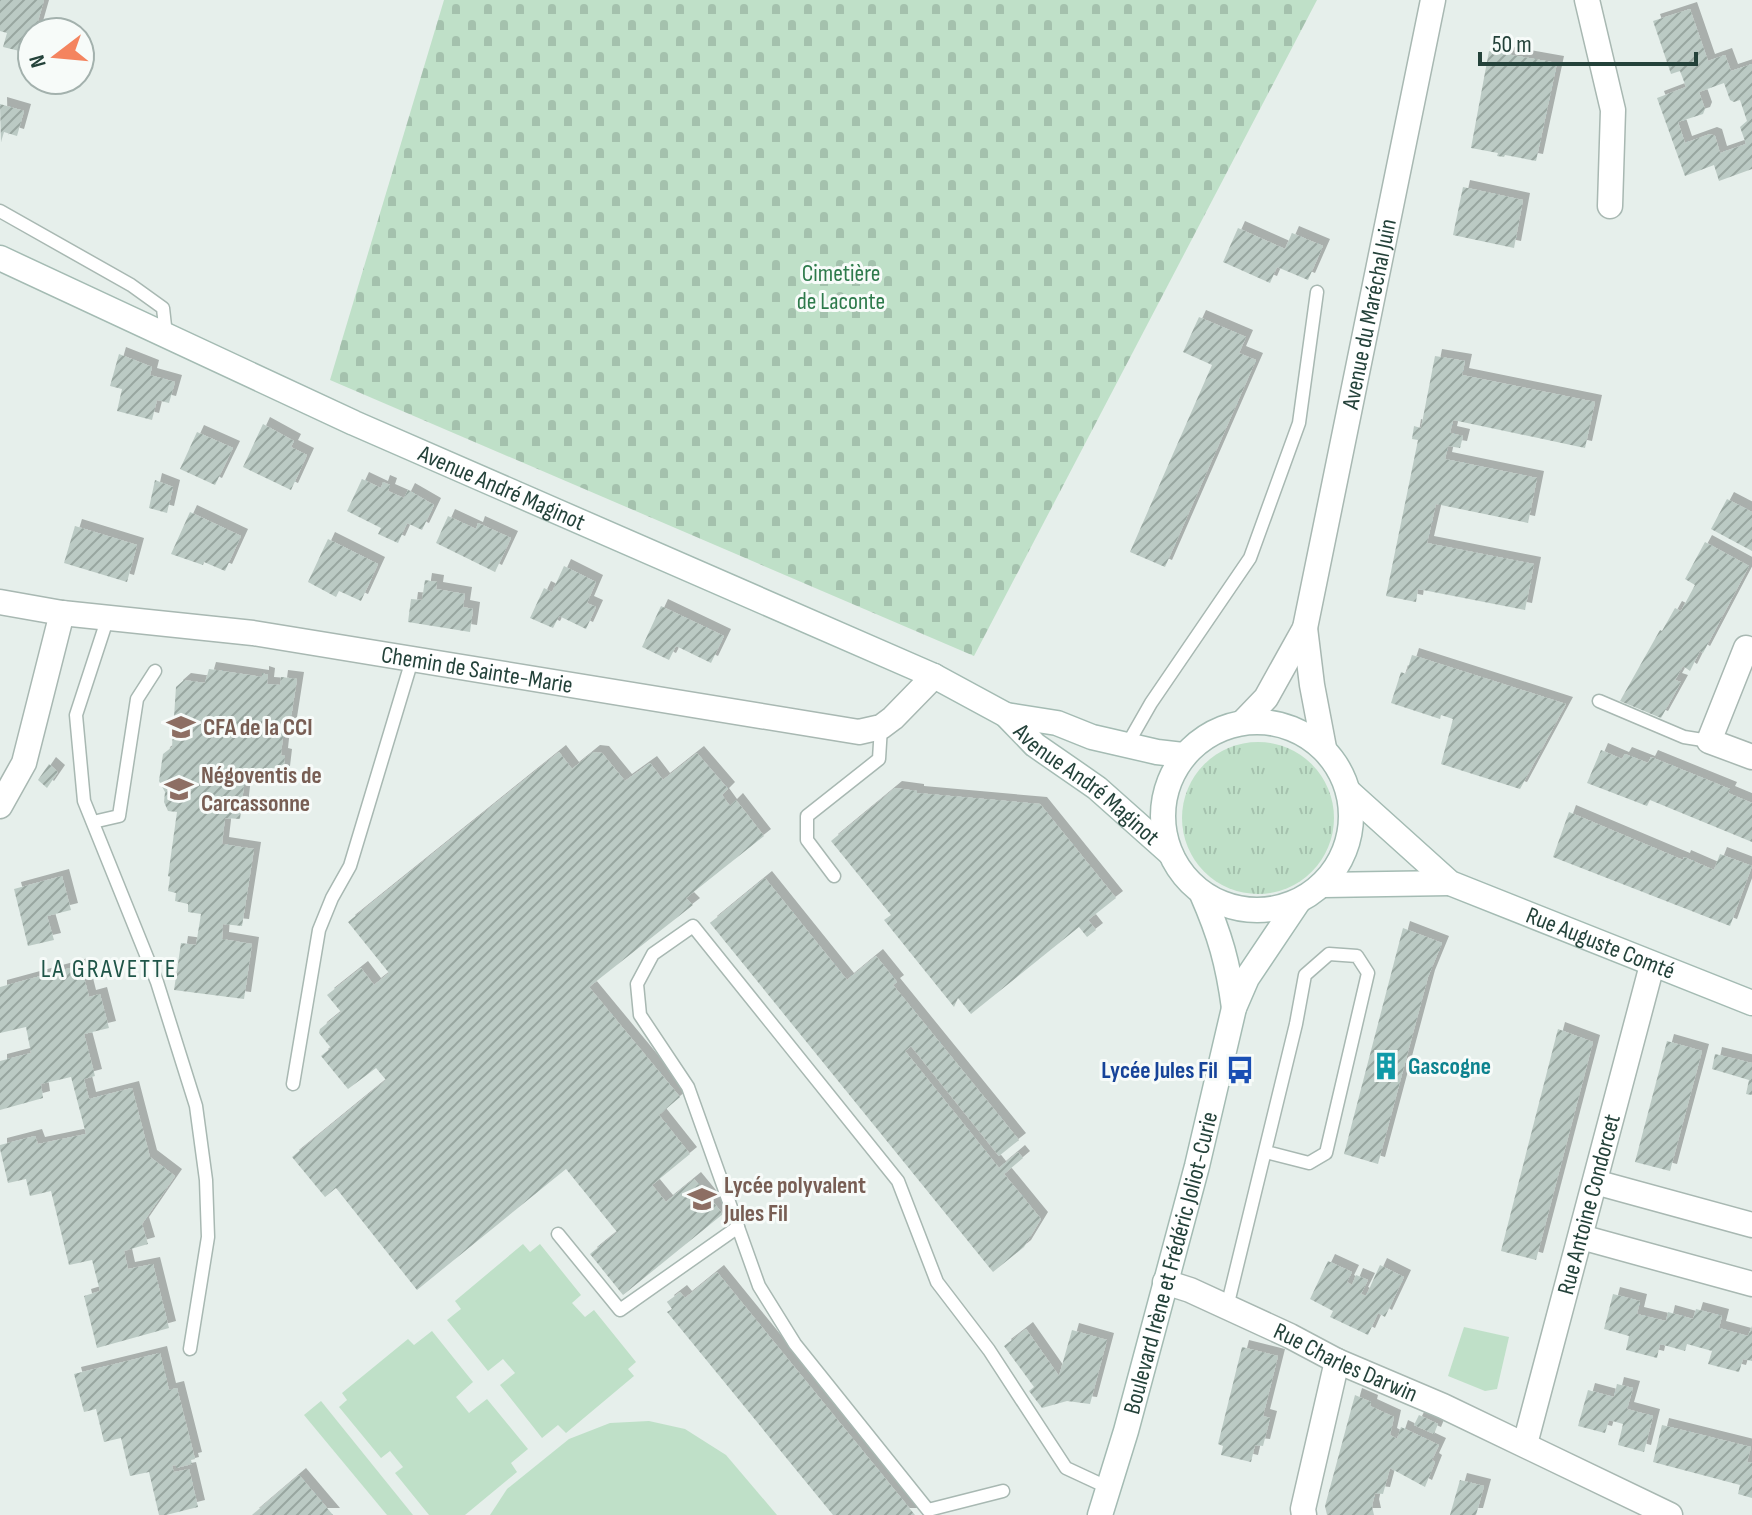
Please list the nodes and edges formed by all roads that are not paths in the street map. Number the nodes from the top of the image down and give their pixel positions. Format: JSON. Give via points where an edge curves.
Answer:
{"nodes":[{"id":1,"x":1433,"y":0,"type":"edge"},
{"id":2,"x":1587,"y":0,"type":"edge"},
{"id":3,"x":1610,"y":206,"type":"dead end"},
{"id":4,"x":0,"y":211,"type":"edge"},
{"id":5,"x":0,"y":258,"type":"edge"},
{"id":6,"x":1317,"y":292,"type":"dead end"},
{"id":7,"x":166,"y":335,"type":"junction"},
{"id":8,"x":0,"y":602,"type":"edge"},
{"id":9,"x":62,"y":613,"type":"junction"},
{"id":10,"x":108,"y":617,"type":"junction"},
{"id":11,"x":1305,"y":628,"type":"junction"},
{"id":12,"x":1746,"y":648,"type":"dead end"},
{"id":13,"x":412,"y":660,"type":"junction"},
{"id":14,"x":155,"y":671,"type":"dead end"},
{"id":15,"x":934,"y":676,"type":"junction"},
{"id":16,"x":1599,"y":701,"type":"dead end"},
{"id":17,"x":1006,"y":715,"type":"junction"},
{"id":18,"x":1243,"y":722,"type":"junction"},
{"id":19,"x":881,"y":727,"type":"junction"},
{"id":20,"x":1709,"y":741,"type":"junction"},
{"id":21,"x":1127,"y":745,"type":"junction"},
{"id":22,"x":1324,"y":748,"type":"junction"},
{"id":23,"x":1183,"y":755,"type":"junction"},
{"id":24,"x":1752,"y":757,"type":"edge"},
{"id":25,"x":1349,"y":792,"type":"junction"},
{"id":26,"x":0,"y":806,"type":"edge"},
{"id":27,"x":93,"y":822,"type":"junction"},
{"id":28,"x":1170,"y":853,"type":"junction"},
{"id":29,"x":834,"y":876,"type":"dead end"},
{"id":30,"x":1450,"y":883,"type":"junction"},
{"id":31,"x":1323,"y":885,"type":"junction"},
{"id":32,"x":1202,"y":894,"type":"junction"},
{"id":33,"x":1298,"y":902,"type":"junction"},
{"id":34,"x":1652,"y":965,"type":"junction"},
{"id":35,"x":1752,"y":1003,"type":"edge"},
{"id":36,"x":1234,"y":1008,"type":"junction"},
{"id":37,"x":293,"y":1084,"type":"dead end"},
{"id":38,"x":1266,"y":1152,"type":"junction"},
{"id":39,"x":1595,"y":1182,"type":"junction"},
{"id":40,"x":1752,"y":1225,"type":"edge"},
{"id":41,"x":738,"y":1227,"type":"junction"},
{"id":42,"x":558,"y":1234,"type":"dead end"},
{"id":43,"x":1581,"y":1237,"type":"junction"},
{"id":44,"x":1165,"y":1282,"type":"junction"},
{"id":45,"x":1752,"y":1284,"type":"edge"},
{"id":46,"x":1227,"y":1307,"type":"junction"},
{"id":47,"x":190,"y":1349,"type":"dead end"},
{"id":48,"x":1337,"y":1361,"type":"junction"},
{"id":49,"x":1525,"y":1444,"type":"junction"},
{"id":50,"x":1109,"y":1488,"type":"junction"},
{"id":51,"x":1003,"y":1491,"type":"dead end"},
{"id":52,"x":1100,"y":1515,"type":"edge"},
{"id":53,"x":1304,"y":1515,"type":"edge"},
{"id":54,"x":1670,"y":1515,"type":"edge"}],
"edges":[{"from":1,"to":11,"type":"street","name":"Avenue du Maréchal Juin"},
{"from":2,"to":3,"type":"street","via":[[1613,110]]},
{"from":4,"to":7,"type":"lane","via":[[163,308]]},
{"from":5,"to":7,"type":"street","name":"Avenue André Maginot"},
{"from":6,"to":21,"type":"lane","via":[[1299,423],[1250,558]]},
{"from":7,"to":15,"type":"street","name":"Avenue André Maginot","via":[[354,423]]},
{"from":8,"to":9,"type":"street","name":"Chemin de Sainte-Marie"},
{"from":9,"to":10,"type":"street","name":"Chemin de Sainte-Marie"},
{"from":9,"to":26,"type":"street","via":[[24,763]]},
{"from":10,"to":13,"type":"street","name":"Chemin de Sainte-Marie","via":[[253,633]]},
{"from":10,"to":27,"type":"lane","via":[[76,715],[84,801]]},
{"from":11,"to":18,"type":"street","name":"Avenue du Maréchal Juin","via":[[1266,698]]},
{"from":11,"to":22,"type":"street","name":"Avenue du Maréchal Juin"},
{"from":12,"to":20,"type":"street"},
{"from":13,"to":19,"type":"street","name":"Chemin de Sainte-Marie","via":[[859,732]]},
{"from":13,"to":37,"type":"lane","via":[[350,866],[319,930]]},
{"from":14,"to":27,"type":"lane","via":[[137,699],[119,816]]},
{"from":15,"to":17,"type":"street","name":"Avenue André Maginot"},
{"from":15,"to":19,"type":"street"},
{"from":16,"to":20,"type":"lane","via":[[1684,737]]},
{"from":17,"to":21,"type":"street","name":"Avenue André Maginot","via":[[1057,723]]},
{"from":17,"to":28,"type":"street","name":"Avenue André Maginot","via":[[1035,745],[1097,788]]},
{"from":18,"to":22,"type":"street","via":[[1287,725]]},
{"from":18,"to":23,"type":"street","via":[[1210,733]]},
{"from":19,"to":29,"type":"lane","via":[[879,759],[807,816],[807,840]]},
{"from":20,"to":24,"type":"street"},
{"from":21,"to":23,"type":"street","name":"Avenue André Maginot"},
{"from":22,"to":25,"type":"street"},
{"from":23,"to":28,"type":"street","via":[[1167,785],[1162,819]]},
{"from":25,"to":30,"type":"street","name":"Rue Auguste Comté"},
{"from":25,"to":31,"type":"street","via":[[1352,826],[1343,858]]},
{"from":27,"to":47,"type":"lane","via":[[157,982],[196,1106],[208,1237]]},
{"from":28,"to":32,"type":"street"},
{"from":30,"to":31,"type":"street","name":"Rue Auguste Comté"},
{"from":30,"to":34,"type":"street","name":"Rue Auguste Comté"},
{"from":31,"to":33,"type":"street"},
{"from":32,"to":33,"type":"street","via":[[1232,908],[1266,911]]},
{"from":32,"to":36,"type":"street","name":"Boulevard Irène et Frédéric Joliot-Curie","via":[[1220,935]]},
{"from":33,"to":36,"type":"street","name":"Boulevard Irène et Frédéric Joliot-Curie","via":[[1247,978]]},
{"from":34,"to":35,"type":"street","name":"Rue Auguste Comté"},
{"from":34,"to":39,"type":"street","name":"Rue Antoine Condorcet"},
{"from":36,"to":44,"type":"street","name":"Boulevard Irène et Frédéric Joliot-Curie"},
{"from":38,"to":38,"type":"lane","via":[[1305,975],[1329,954],[1357,956],[1368,973],[1326,1153],[1309,1163]]},
{"from":38,"to":46,"type":"lane"},
{"from":39,"to":40,"type":"street"},
{"from":39,"to":43,"type":"street","name":"Rue Antoine Condorcet"},
{"from":41,"to":42,"type":"lane","via":[[620,1310]]},
{"from":41,"to":50,"type":"lane","via":[[688,1087],[640,1015],[637,984],[653,954],[693,926],[898,1181],[937,1282],[1066,1468]]},
{"from":41,"to":51,"type":"lane","via":[[759,1286],[795,1344],[928,1510]]},
{"from":43,"to":45,"type":"street"},
{"from":43,"to":49,"type":"street","name":"Rue Antoine Condorcet"},
{"from":44,"to":46,"type":"street","name":"Rue Charles Darwin"},
{"from":44,"to":50,"type":"street","name":"Boulevard Irène et Frédéric Joliot-Curie"},
{"from":46,"to":48,"type":"street","name":"Rue Charles Darwin"},
{"from":48,"to":49,"type":"street","name":"Rue Charles Darwin"},
{"from":48,"to":53,"type":"street"},
{"from":49,"to":54,"type":"street","name":"Rue Charles Darwin"},
{"from":50,"to":52,"type":"street","name":"Boulevard Irène et Frédéric Joliot-Curie"}]}
